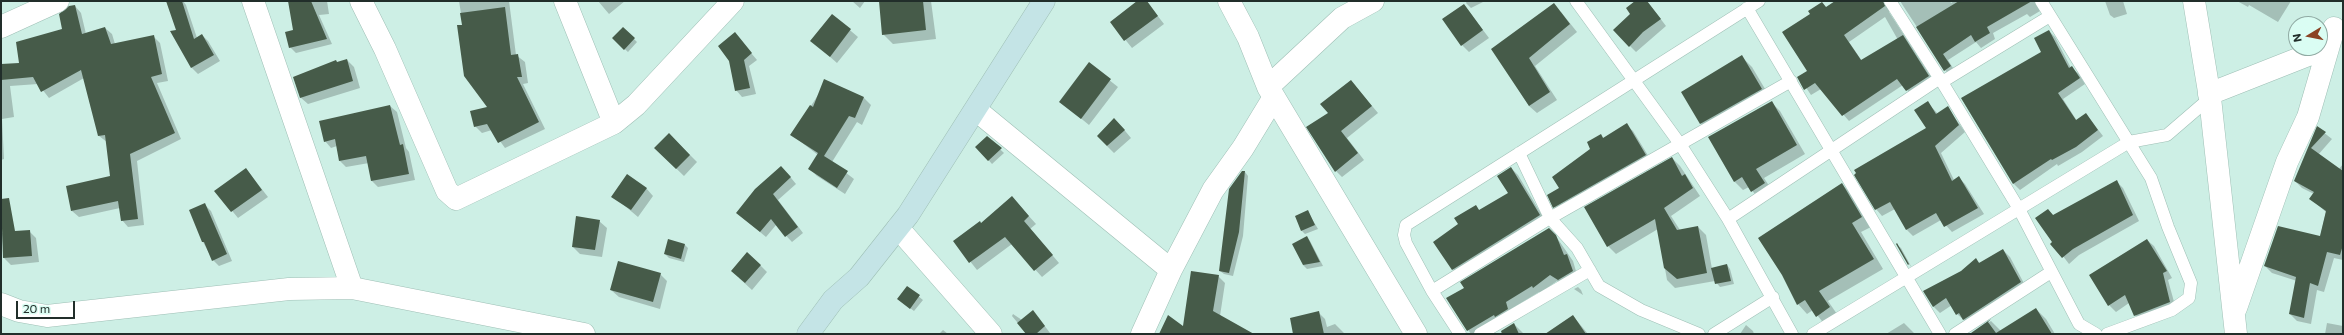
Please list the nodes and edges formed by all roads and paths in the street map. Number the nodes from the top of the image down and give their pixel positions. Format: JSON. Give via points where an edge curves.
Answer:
{"nodes":[{"id":1,"x":58,"y":1,"type":"edge"},
{"id":2,"x":253,"y":1,"type":"edge"},
{"id":3,"x":361,"y":1,"type":"edge"},
{"id":4,"x":565,"y":1,"type":"edge"},
{"id":5,"x":734,"y":1,"type":"edge"},
{"id":6,"x":1044,"y":1,"type":"edge"},
{"id":7,"x":1229,"y":1,"type":"edge"},
{"id":8,"x":1373,"y":1,"type":"edge"},
{"id":9,"x":1576,"y":1,"type":"edge"},
{"id":10,"x":1759,"y":1,"type":"edge"},
{"id":11,"x":1890,"y":1,"type":"edge"},
{"id":12,"x":2041,"y":1,"type":"edge"},
{"id":13,"x":2194,"y":1,"type":"edge"},
{"id":14,"x":1747,"y":8,"type":"junction"},
{"id":15,"x":2050,"y":16,"type":"junction"},
{"id":16,"x":1,"y":27,"type":"edge"},
{"id":17,"x":2332,"y":29,"type":"edge"},
{"id":18,"x":2306,"y":56,"type":"edge"},
{"id":19,"x":1635,"y":80,"type":"junction"},
{"id":20,"x":1941,"y":80,"type":"junction"},
{"id":21,"x":1791,"y":81,"type":"junction"},
{"id":22,"x":1271,"y":92,"type":"junction"},
{"id":23,"x":2209,"y":96,"type":"junction"},
{"id":24,"x":976,"y":110,"type":"junction"},
{"id":25,"x":614,"y":123,"type":"junction"},
{"id":26,"x":2129,"y":142,"type":"junction"},
{"id":27,"x":1680,"y":144,"type":"junction"},
{"id":28,"x":1831,"y":150,"type":"junction"},
{"id":29,"x":1519,"y":153,"type":"junction"},
{"id":30,"x":2019,"y":209,"type":"junction"},
{"id":31,"x":1550,"y":218,"type":"junction"},
{"id":32,"x":1728,"y":219,"type":"junction"},
{"id":33,"x":898,"y":228,"type":"junction"},
{"id":34,"x":1171,"y":270,"type":"junction"},
{"id":35,"x":1590,"y":270,"type":"junction"},
{"id":36,"x":2051,"y":272,"type":"junction"},
{"id":37,"x":1906,"y":278,"type":"junction"},
{"id":38,"x":352,"y":288,"type":"junction"},
{"id":39,"x":1432,"y":291,"type":"junction"},
{"id":40,"x":1773,"y":297,"type":"junction"},
{"id":41,"x":1,"y":304,"type":"edge"},
{"id":42,"x":2234,"y":313,"type":"junction"},
{"id":43,"x":584,"y":334,"type":"edge"},
{"id":44,"x":808,"y":334,"type":"edge"},
{"id":45,"x":991,"y":334,"type":"edge"},
{"id":46,"x":1142,"y":334,"type":"edge"},
{"id":47,"x":1416,"y":334,"type":"edge"},
{"id":48,"x":1460,"y":334,"type":"edge"},
{"id":49,"x":1480,"y":334,"type":"edge"},
{"id":50,"x":1700,"y":334,"type":"edge"},
{"id":51,"x":1714,"y":334,"type":"edge"},
{"id":52,"x":1792,"y":334,"type":"edge"},
{"id":53,"x":1813,"y":334,"type":"edge"},
{"id":54,"x":1940,"y":334,"type":"edge"},
{"id":55,"x":1955,"y":334,"type":"edge"},
{"id":56,"x":2096,"y":334,"type":"edge"},
{"id":57,"x":2107,"y":334,"type":"edge"},
{"id":58,"x":2223,"y":334,"type":"edge"},
{"id":59,"x":2236,"y":334,"type":"edge"}],
"edges":[{"from":1,"to":16,"type":"street"},
{"from":2,"to":38,"type":"street"},
{"from":3,"to":25,"type":"street","via":[[451,197],[456,199],[463,196]]},
{"from":4,"to":25,"type":"street"},
{"from":5,"to":25,"type":"street","via":[[636,105]]},
{"from":6,"to":24,"type":"main road"},
{"from":7,"to":22,"type":"street","via":[[1248,37]]},
{"from":8,"to":22,"type":"street","via":[[1342,18]]},
{"from":9,"to":19,"type":"lane"},
{"from":10,"to":14,"type":"lane"},
{"from":11,"to":20,"type":"lane"},
{"from":12,"to":15,"type":"lane"},
{"from":13,"to":23,"type":"street"},
{"from":14,"to":19,"type":"lane"},
{"from":14,"to":21,"type":"lane"},
{"from":15,"to":20,"type":"lane"},
{"from":15,"to":26,"type":"lane"},
{"from":17,"to":42,"type":"street","via":[[2308,116],[2287,162]]},
{"from":18,"to":23,"type":"street"},
{"from":19,"to":27,"type":"lane"},
{"from":19,"to":29,"type":"lane"},
{"from":20,"to":28,"type":"lane"},
{"from":20,"to":30,"type":"lane"},
{"from":21,"to":27,"type":"lane"},
{"from":21,"to":28,"type":"lane"},
{"from":22,"to":34,"type":"street","via":[[1243,148],[1213,190]]},
{"from":22,"to":47,"type":"street"},
{"from":23,"to":26,"type":"lane","via":[[2167,135]]},
{"from":23,"to":42,"type":"street"},
{"from":24,"to":33,"type":"main road"},
{"from":24,"to":34,"type":"street"},
{"from":26,"to":30,"type":"lane"},
{"from":26,"to":57,"type":"lane","via":[[2159,196],[2168,227],[2191,283],[2189,298],[2172,310]]},
{"from":27,"to":31,"type":"lane"},
{"from":27,"to":32,"type":"lane"},
{"from":28,"to":32,"type":"lane"},
{"from":28,"to":37,"type":"lane"},
{"from":29,"to":31,"type":"lane"},
{"from":29,"to":39,"type":"lane","via":[[1406,225],[1406,243]]},
{"from":30,"to":36,"type":"lane"},
{"from":30,"to":37,"type":"lane"},
{"from":31,"to":35,"type":"lane","via":[[1577,248]]},
{"from":31,"to":39,"type":"lane"},
{"from":32,"to":40,"type":"lane"},
{"from":33,"to":44,"type":"main road","via":[[859,277],[833,300]]},
{"from":33,"to":45,"type":"street"},
{"from":34,"to":46,"type":"street"},
{"from":35,"to":49,"type":"lane"},
{"from":35,"to":50,"type":"lane","via":[[1599,286],[1640,310]]},
{"from":36,"to":55,"type":"lane"},
{"from":36,"to":56,"type":"lane","via":[[2079,324]]},
{"from":37,"to":53,"type":"lane"},
{"from":37,"to":54,"type":"lane"},
{"from":38,"to":41,"type":"street","via":[[288,289],[47,316],[19,311]]},
{"from":38,"to":43,"type":"street"},
{"from":39,"to":48,"type":"lane"},
{"from":40,"to":51,"type":"lane"},
{"from":40,"to":52,"type":"lane"},
{"from":42,"to":58,"type":"street"},
{"from":42,"to":59,"type":"street"}]}
